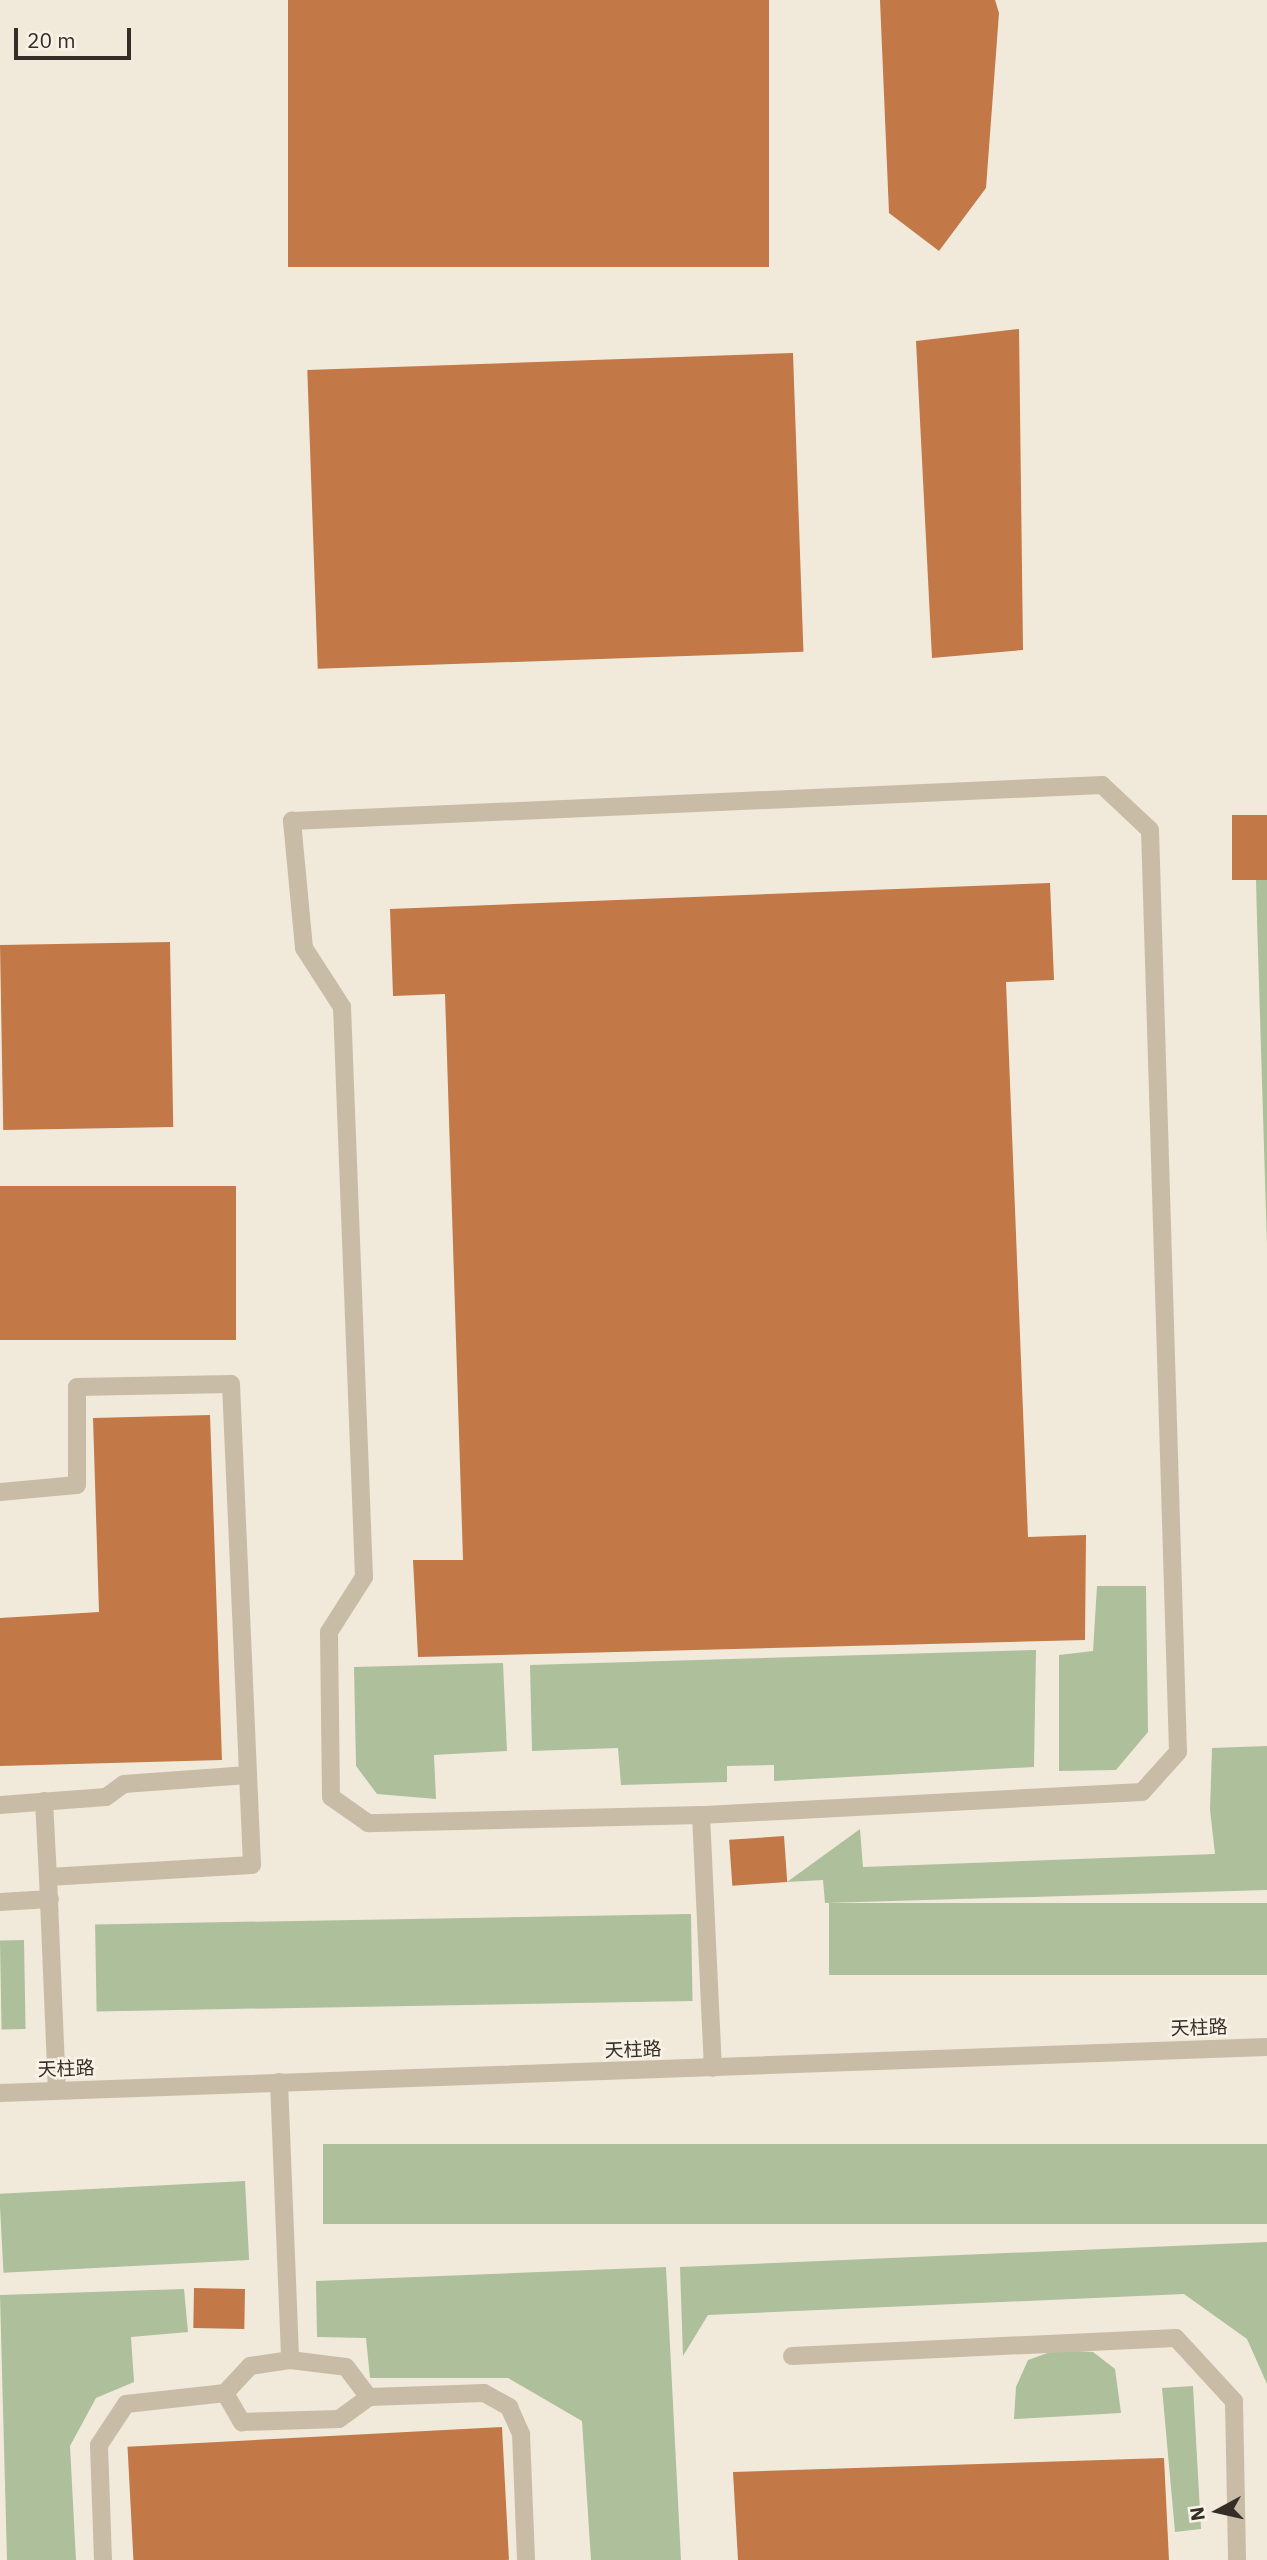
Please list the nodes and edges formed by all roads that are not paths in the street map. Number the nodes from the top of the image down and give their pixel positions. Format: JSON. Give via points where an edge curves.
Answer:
{"nodes":[{"id":1,"x":0,"y":1492,"type":"edge"},
{"id":2,"x":248,"y":1775,"type":"junction"},
{"id":3,"x":44,"y":1801,"type":"junction"},
{"id":4,"x":0,"y":1805,"type":"edge"},
{"id":5,"x":701,"y":1815,"type":"junction"},
{"id":6,"x":48,"y":1877,"type":"junction"},
{"id":7,"x":50,"y":1899,"type":"junction"},
{"id":8,"x":0,"y":1902,"type":"edge"},
{"id":9,"x":1267,"y":2047,"type":"edge"},
{"id":10,"x":713,"y":2068,"type":"junction"},
{"id":11,"x":279,"y":2082,"type":"junction"},
{"id":12,"x":57,"y":2091,"type":"junction"},
{"id":13,"x":0,"y":2093,"type":"edge"},
{"id":14,"x":792,"y":2356,"type":"dead end"},
{"id":15,"x":290,"y":2360,"type":"junction"},
{"id":16,"x":225,"y":2393,"type":"junction"},
{"id":17,"x":369,"y":2397,"type":"junction"},
{"id":18,"x":103,"y":2560,"type":"edge"},
{"id":19,"x":526,"y":2560,"type":"edge"},
{"id":20,"x":1237,"y":2560,"type":"edge"}],
"edges":[{"from":1,"to":2,"type":"street","via":[[77,1485],[77,1387],[231,1384]]},
{"from":2,"to":3,"type":"street","via":[[124,1784],[106,1797]]},
{"from":2,"to":6,"type":"street","via":[[252,1865]]},
{"from":3,"to":4,"type":"street"},
{"from":3,"to":6,"type":"street"},
{"from":5,"to":5,"type":"street","via":[[1142,1792],[1178,1752],[1150,830],[1102,785],[292,821],[304,948],[342,1007],[344,1049],[364,1577],[329,1632],[331,1797],[368,1823]]},
{"from":5,"to":10,"type":"street"},
{"from":6,"to":7,"type":"street"},
{"from":7,"to":8,"type":"street"},
{"from":7,"to":12,"type":"street"},
{"from":9,"to":10,"type":"street","name":"天柱路"},
{"from":10,"to":11,"type":"street","name":"天柱路"},
{"from":11,"to":12,"type":"street","name":"天柱路"},
{"from":11,"to":15,"type":"street"},
{"from":12,"to":13,"type":"street","name":"天柱路"},
{"from":14,"to":20,"type":"street","via":[[1175,2338],[1234,2401]]},
{"from":15,"to":16,"type":"street","via":[[250,2366]]},
{"from":15,"to":17,"type":"street","via":[[346,2367]]},
{"from":16,"to":17,"type":"street","via":[[242,2421],[339,2419]]},
{"from":16,"to":18,"type":"street","via":[[126,2404],[99,2445]]},
{"from":17,"to":19,"type":"street","via":[[484,2393],[509,2407],[521,2434]]}]}
